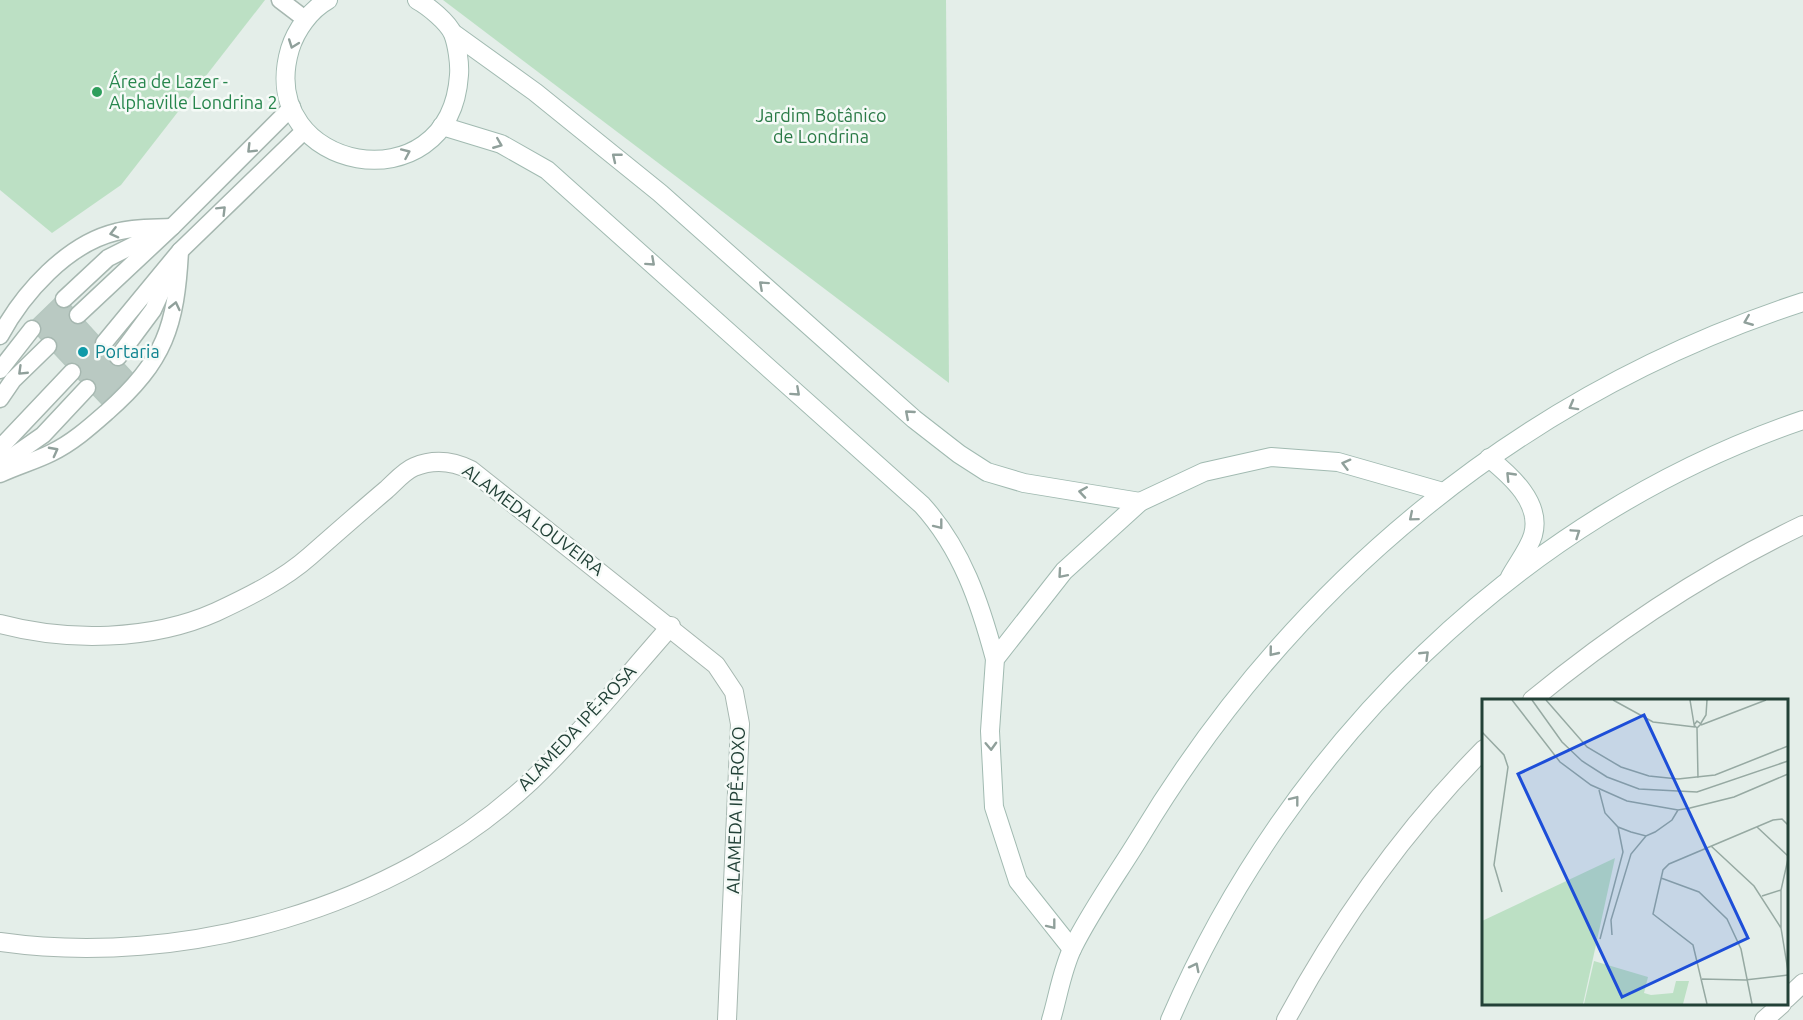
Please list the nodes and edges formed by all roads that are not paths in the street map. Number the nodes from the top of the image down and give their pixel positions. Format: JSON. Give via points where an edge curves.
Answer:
{"nodes":[{"id":1,"x":280,"y":0,"type":"edge"},
{"id":2,"x":328,"y":0,"type":"edge"},
{"id":3,"x":417,"y":0,"type":"edge"},
{"id":4,"x":305,"y":19,"type":"junction"},
{"id":5,"x":453,"y":33,"type":"junction"},
{"id":6,"x":292,"y":107,"type":"junction"},
{"id":7,"x":442,"y":126,"type":"junction"},
{"id":8,"x":306,"y":130,"type":"junction"},
{"id":9,"x":172,"y":227,"type":"junction"},
{"id":10,"x":180,"y":251,"type":"junction"},
{"id":11,"x":64,"y":299,"type":"dead end"},
{"id":12,"x":1803,"y":302,"type":"edge"},
{"id":13,"x":78,"y":315,"type":"dead end"},
{"id":14,"x":32,"y":329,"type":"dead end"},
{"id":15,"x":0,"y":336,"type":"edge"},
{"id":16,"x":104,"y":343,"type":"dead end"},
{"id":17,"x":48,"y":346,"type":"dead end"},
{"id":18,"x":118,"y":357,"type":"dead end"},
{"id":19,"x":0,"y":370,"type":"edge"},
{"id":20,"x":72,"y":372,"type":"dead end"},
{"id":21,"x":87,"y":388,"type":"dead end"},
{"id":22,"x":0,"y":399,"type":"edge"},
{"id":23,"x":1803,"y":420,"type":"edge"},
{"id":24,"x":0,"y":448,"type":"edge"},
{"id":25,"x":1489,"y":458,"type":"junction"},
{"id":26,"x":0,"y":465,"type":"edge"},
{"id":27,"x":0,"y":474,"type":"edge"},
{"id":28,"x":1443,"y":492,"type":"junction"},
{"id":29,"x":1140,"y":502,"type":"junction"},
{"id":30,"x":1803,"y":525,"type":"edge"},
{"id":31,"x":1506,"y":583,"type":"junction"},
{"id":32,"x":0,"y":624,"type":"edge"},
{"id":33,"x":671,"y":626,"type":"junction"},
{"id":34,"x":995,"y":659,"type":"junction"},
{"id":35,"x":1533,"y":699,"type":"edge"},
{"id":36,"x":1482,"y":751,"type":"edge"},
{"id":37,"x":0,"y":942,"type":"edge"},
{"id":38,"x":1072,"y":949,"type":"junction"},
{"id":39,"x":1803,"y":983,"type":"edge"},
{"id":40,"x":1788,"y":997,"type":"edge"},
{"id":41,"x":1781,"y":1005,"type":"edge"},
{"id":42,"x":727,"y":1020,"type":"edge"},
{"id":43,"x":1051,"y":1020,"type":"edge"},
{"id":44,"x":1170,"y":1020,"type":"edge"},
{"id":45,"x":1286,"y":1020,"type":"edge"},
{"id":46,"x":1764,"y":1020,"type":"edge"}],
"edges":[{"from":1,"to":4,"type":"lane"},
{"from":2,"to":4,"type":"street"},
{"from":3,"to":5,"type":"street"},
{"from":4,"to":6,"type":"street","one_way":true,"via":[[293,39],[287,61],[286,85]]},
{"from":5,"to":7,"type":"street","via":[[459,73],[455,100]]},
{"from":29,"to":5,"type":"street","one_way":true,"via":[[1024,483],[987,472],[959,454],[660,193],[535,92]]},
{"from":6,"to":8,"type":"street"},
{"from":6,"to":9,"type":"lane","one_way":true},
{"from":8,"to":7,"type":"street","one_way":true,"via":[[325,147],[349,158],[375,161],[400,157],[424,144]]},
{"from":7,"to":34,"type":"street","one_way":true,"via":[[501,144],[547,170],[922,505],[957,552],[979,602]]},
{"from":10,"to":8,"type":"lane","one_way":true},
{"from":9,"to":11,"type":"lane","via":[[108,258]]},
{"from":9,"to":13,"type":"lane"},
{"from":9,"to":15,"type":"lane","one_way":true,"via":[[117,231],[76,249],[25,299]]},
{"from":10,"to":16,"type":"lane"},
{"from":10,"to":18,"type":"lane","via":[[153,310]]},
{"from":27,"to":10,"type":"lane","one_way":true,"via":[[52,453],[87,430],[120,401],[158,357],[177,296]]},
{"from":12,"to":25,"type":"street","one_way":true,"via":[[1752,318],[1649,364],[1549,419]]},
{"from":14,"to":19,"type":"lane"},
{"from":17,"to":22,"type":"lane","one_way":true,"via":[[13,380]]},
{"from":20,"to":24,"type":"lane"},
{"from":21,"to":26,"type":"lane","via":[[43,435]]},
{"from":31,"to":23,"type":"street","one_way":true,"via":[[1621,505],[1692,466]]},
{"from":25,"to":28,"type":"street"},
{"from":31,"to":25,"type":"street","one_way":true,"via":[[1533,535],[1533,513],[1524,491]]},
{"from":28,"to":29,"type":"street","one_way":true,"via":[[1338,462],[1271,458],[1204,472]]},
{"from":28,"to":38,"type":"street","one_way":true,"via":[[1374,549],[1300,622],[1238,696],[1174,781]]},
{"from":29,"to":34,"type":"street","one_way":true,"via":[[1064,571]]},
{"from":30,"to":35,"type":"street","via":[[1634,621]]},
{"from":44,"to":31,"type":"street","one_way":true,"via":[[1234,894],[1295,800],[1367,711]]},
{"from":32,"to":33,"type":"street","name":"ALAMEDA LOUVEIRA","via":[[64,635],[127,634],[159,630],[215,612],[288,573],[412,468],[443,462],[471,470]]},
{"from":33,"to":37,"type":"street","name":"ALAMEDA IPÊ-ROSA","via":[[530,782],[460,836],[382,880],[319,908],[198,938],[92,948]]},
{"from":33,"to":42,"type":"street","name":"ALAMEDA IPÊ-ROXO","via":[[726,677],[734,692],[740,724]]},
{"from":34,"to":38,"type":"street","one_way":true,"via":[[990,731],[994,807],[1018,881]]},
{"from":36,"to":45,"type":"street","via":[[1430,805],[1383,865],[1331,939]]},
{"from":38,"to":43,"type":"street"},
{"from":39,"to":40,"type":"street"},
{"from":41,"to":46,"type":"street"}]}
